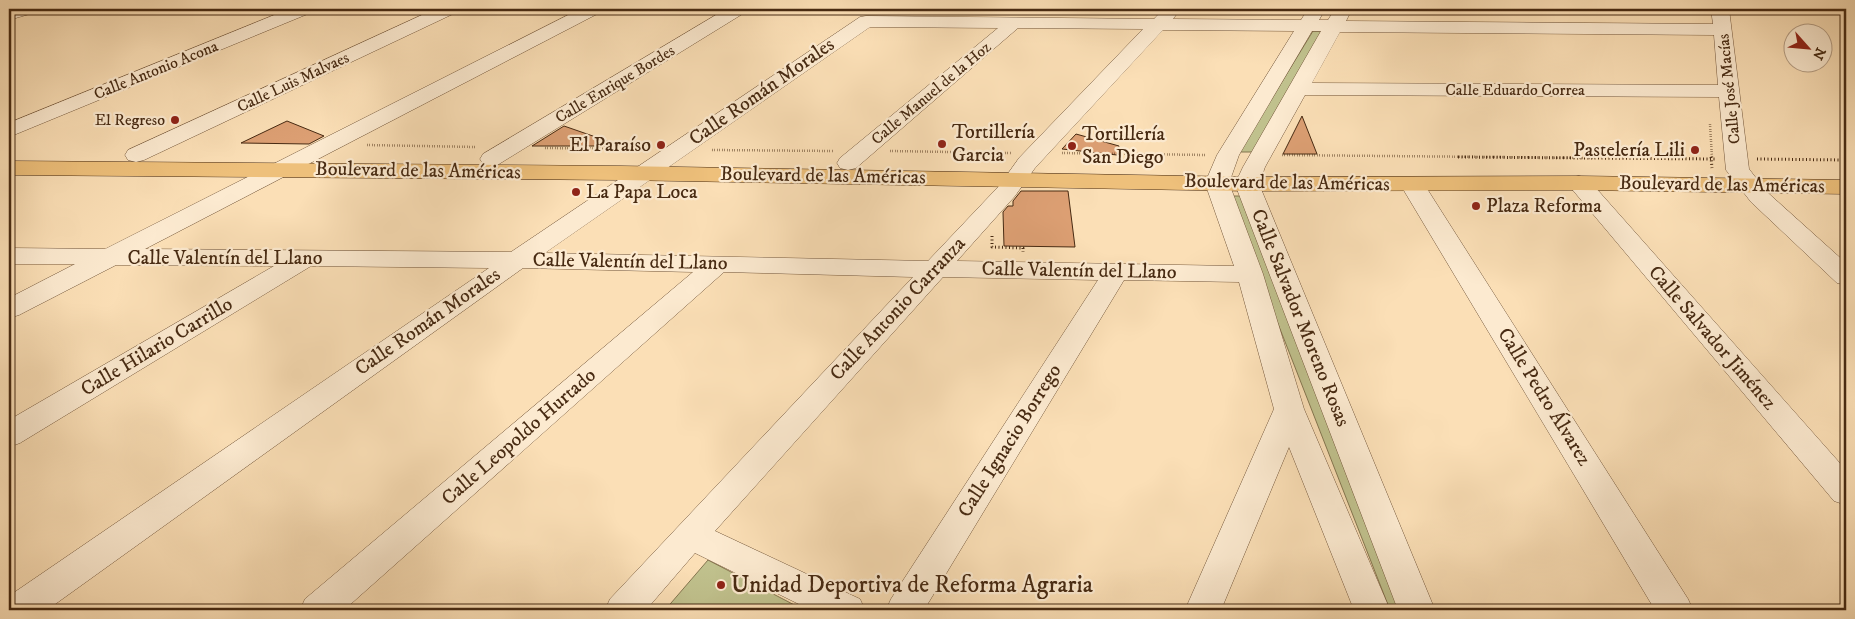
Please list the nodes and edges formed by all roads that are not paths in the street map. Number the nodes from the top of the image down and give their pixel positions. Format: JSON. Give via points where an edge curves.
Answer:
{"nodes":[{"id":1,"x":27,"y":9,"type":"edge"},
{"id":2,"x":304,"y":9,"type":"edge"},
{"id":3,"x":449,"y":9,"type":"edge"},
{"id":4,"x":594,"y":9,"type":"edge"},
{"id":5,"x":738,"y":9,"type":"edge"},
{"id":6,"x":1720,"y":9,"type":"edge"},
{"id":7,"x":9,"y":15,"type":"edge"},
{"id":8,"x":1166,"y":16,"type":"edge"},
{"id":9,"x":1311,"y":17,"type":"edge"},
{"id":10,"x":1338,"y":17,"type":"edge"},
{"id":11,"x":1012,"y":22,"type":"junction"},
{"id":12,"x":1723,"y":30,"type":"junction"},
{"id":13,"x":1299,"y":89,"type":"junction"},
{"id":14,"x":1730,"y":91,"type":"junction"},
{"id":15,"x":9,"y":130,"type":"edge"},
{"id":16,"x":9,"y":153,"type":"edge"},
{"id":17,"x":500,"y":153,"type":"junction"},
{"id":18,"x":136,"y":155,"type":"junction"},
{"id":19,"x":307,"y":157,"type":"junction"},
{"id":20,"x":855,"y":157,"type":"junction"},
{"id":21,"x":670,"y":161,"type":"junction"},
{"id":22,"x":1026,"y":165,"type":"junction"},
{"id":23,"x":9,"y":168,"type":"edge"},
{"id":24,"x":1223,"y":168,"type":"junction"},
{"id":25,"x":1254,"y":168,"type":"junction"},
{"id":26,"x":282,"y":170,"type":"junction"},
{"id":27,"x":1846,"y":171,"type":"edge"},
{"id":28,"x":1741,"y":172,"type":"junction"},
{"id":29,"x":1579,"y":183,"type":"junction"},
{"id":30,"x":1412,"y":184,"type":"junction"},
{"id":31,"x":1846,"y":187,"type":"edge"},
{"id":32,"x":9,"y":256,"type":"edge"},
{"id":33,"x":110,"y":257,"type":"junction"},
{"id":34,"x":306,"y":258,"type":"junction"},
{"id":35,"x":517,"y":260,"type":"junction"},
{"id":36,"x":719,"y":263,"type":"junction"},
{"id":37,"x":935,"y":270,"type":"junction"},
{"id":38,"x":1116,"y":272,"type":"junction"},
{"id":39,"x":1250,"y":274,"type":"junction"},
{"id":40,"x":1846,"y":277,"type":"edge"},
{"id":41,"x":9,"y":310,"type":"edge"},
{"id":42,"x":1289,"y":409,"type":"junction"},
{"id":43,"x":9,"y":435,"type":"edge"},
{"id":44,"x":1846,"y":492,"type":"edge"},
{"id":45,"x":690,"y":535,"type":"junction"},
{"id":46,"x":629,"y":609,"type":"edge"},
{"id":47,"x":18,"y":610,"type":"edge"},
{"id":48,"x":318,"y":610,"type":"edge"},
{"id":49,"x":847,"y":610,"type":"edge"},
{"id":50,"x":904,"y":610,"type":"edge"},
{"id":51,"x":1203,"y":610,"type":"edge"},
{"id":52,"x":1372,"y":610,"type":"edge"},
{"id":53,"x":1416,"y":610,"type":"edge"},
{"id":54,"x":1676,"y":610,"type":"edge"}],
"edges":[{"from":1,"to":7,"type":"street"},
{"from":2,"to":15,"type":"street","name":"Calle Antonio Acona"},
{"from":3,"to":18,"type":"street","name":"Calle Luis Malvaes"},
{"from":4,"to":19,"type":"street"},
{"from":5,"to":17,"type":"street","name":"Calle Enrique Bordes"},
{"from":6,"to":12,"type":"street","name":"Calle José Macías"},
{"from":8,"to":9,"type":"street"},
{"from":8,"to":11,"type":"street"},
{"from":8,"to":22,"type":"street","name":"Calle Antonio Carranza"},
{"from":9,"to":10,"type":"street"},
{"from":9,"to":24,"type":"street"},
{"from":10,"to":12,"type":"street"},
{"from":10,"to":13,"type":"street"},
{"from":11,"to":20,"type":"street","name":"Calle Manuel de la Hoz"},
{"from":11,"to":21,"type":"street","name":"Calle Román Morales","via":[[866,21]]},
{"from":12,"to":14,"type":"street","name":"Calle José Macías"},
{"from":13,"to":14,"type":"street","name":"Calle Eduardo Correa"},
{"from":13,"to":25,"type":"street"},
{"from":14,"to":28,"type":"street","name":"Calle José Macías"},
{"from":16,"to":18,"type":"main road","name":"Boulevard de las Américas"},
{"from":17,"to":19,"type":"main road","name":"Boulevard de las Américas"},
{"from":17,"to":21,"type":"main road","name":"Boulevard de las Américas"},
{"from":18,"to":19,"type":"main road","name":"Boulevard de las Américas"},
{"from":19,"to":26,"type":"street"},
{"from":20,"to":21,"type":"main road","name":"Boulevard de las Américas"},
{"from":20,"to":22,"type":"main road","name":"Boulevard de las Américas"},
{"from":21,"to":22,"type":"main road","name":"Boulevard de las Américas"},
{"from":21,"to":26,"type":"main road","name":"Boulevard de las Américas"},
{"from":21,"to":35,"type":"street","name":"Calle Román Morales"},
{"from":22,"to":24,"type":"main road","name":"Boulevard de las Américas"},
{"from":22,"to":37,"type":"street","name":"Calle Antonio Carranza"},
{"from":23,"to":26,"type":"main road","name":"Boulevard de las Américas"},
{"from":24,"to":25,"type":"main road","name":"Boulevard de las Américas"},
{"from":24,"to":39,"type":"street","name":"Calle Salvador Moreno Rosas"},
{"from":25,"to":28,"type":"main road","name":"Boulevard de las Américas","via":[[1711,165]]},
{"from":25,"to":30,"type":"main road","name":"Boulevard de las Américas"},
{"from":25,"to":53,"type":"street","name":"Calle Salvador Moreno Rosas"},
{"from":26,"to":33,"type":"street"},
{"from":27,"to":28,"type":"main road","name":"Boulevard de las Américas"},
{"from":28,"to":29,"type":"main road","name":"Boulevard de las Américas"},
{"from":28,"to":31,"type":"main road","name":"Boulevard de las Américas"},
{"from":28,"to":40,"type":"street"},
{"from":29,"to":30,"type":"main road","name":"Boulevard de las Américas"},
{"from":29,"to":44,"type":"street","name":"Calle Salvador Jiménez"},
{"from":30,"to":54,"type":"street","name":"Calle Pedro Álvarez"},
{"from":32,"to":33,"type":"street","name":"Calle Valentín del Llano"},
{"from":33,"to":34,"type":"street","name":"Calle Valentín del Llano"},
{"from":33,"to":41,"type":"street"},
{"from":34,"to":35,"type":"street","name":"Calle Valentín del Llano"},
{"from":34,"to":43,"type":"street","name":"Calle Hilario Carrillo"},
{"from":35,"to":36,"type":"street","name":"Calle Valentín del Llano"},
{"from":35,"to":47,"type":"street","name":"Calle Román Morales"},
{"from":36,"to":37,"type":"street","name":"Calle Valentín del Llano"},
{"from":36,"to":48,"type":"street","name":"Calle Leopoldo Hurtado"},
{"from":37,"to":38,"type":"street","name":"Calle Valentín del Llano"},
{"from":37,"to":45,"type":"street","name":"Calle Antonio Carranza"},
{"from":38,"to":39,"type":"street","name":"Calle Valentín del Llano"},
{"from":38,"to":50,"type":"street","name":"Calle Ignacio Borrego"},
{"from":39,"to":42,"type":"street","name":"Calle Salvador Moreno Rosas"},
{"from":42,"to":51,"type":"street"},
{"from":42,"to":52,"type":"street","name":"Calle Salvador Moreno Rosas"},
{"from":45,"to":46,"type":"street","name":"Calle Antonio Carranza"},
{"from":45,"to":49,"type":"street"}]}
